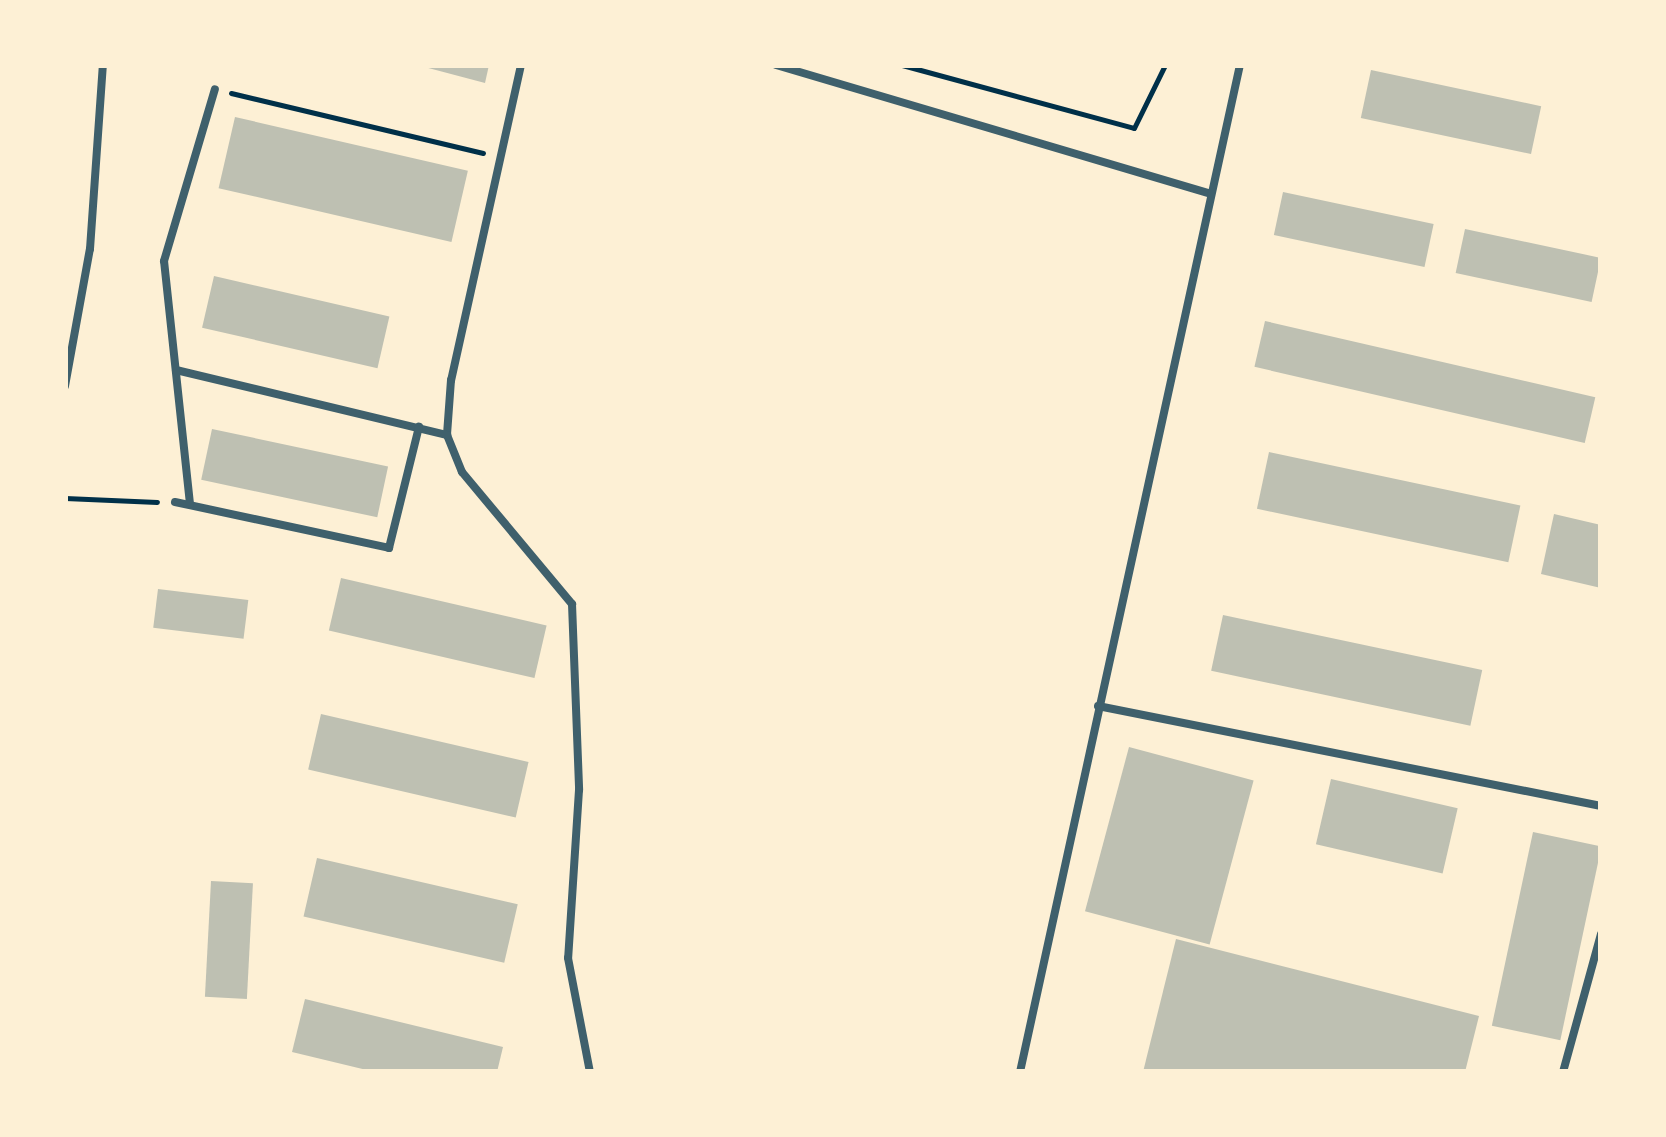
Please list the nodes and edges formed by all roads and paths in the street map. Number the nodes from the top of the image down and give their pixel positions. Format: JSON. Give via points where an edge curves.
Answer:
{"nodes":[{"id":1,"x":103,"y":65,"type":"edge"},
{"id":2,"x":520,"y":65,"type":"edge"},
{"id":3,"x":776,"y":65,"type":"edge"},
{"id":4,"x":902,"y":65,"type":"edge"},
{"id":5,"x":1165,"y":65,"type":"edge"},
{"id":6,"x":1240,"y":65,"type":"edge"},
{"id":7,"x":214,"y":89,"type":"joint"},
{"id":8,"x":500,"y":157,"type":"junction"},
{"id":9,"x":1208,"y":194,"type":"junction"},
{"id":10,"x":176,"y":370,"type":"junction"},
{"id":11,"x":65,"y":386,"type":"edge"},
{"id":12,"x":418,"y":427,"type":"junction"},
{"id":13,"x":448,"y":435,"type":"junction"},
{"id":14,"x":65,"y":498,"type":"edge"},
{"id":15,"x":175,"y":502,"type":"joint"},
{"id":16,"x":190,"y":504,"type":"junction"},
{"id":17,"x":1098,"y":706,"type":"junction"},
{"id":18,"x":1601,"y":806,"type":"edge"},
{"id":19,"x":1601,"y":934,"type":"edge"},
{"id":20,"x":590,"y":1072,"type":"edge"},
{"id":21,"x":1020,"y":1072,"type":"edge"},
{"id":22,"x":1563,"y":1072,"type":"edge"}],
"edges":[{"from":1,"to":11,"type":"lane","via":[[90,249]]},
{"from":2,"to":8,"type":"lane"},
{"from":3,"to":9,"type":"lane"},
{"from":4,"to":5,"type":"path","via":[[1134,128]]},
{"from":6,"to":9,"type":"lane"},
{"from":7,"to":8,"type":"path"},
{"from":7,"to":10,"type":"lane","via":[[164,261]]},
{"from":8,"to":13,"type":"lane","via":[[451,380]]},
{"from":9,"to":17,"type":"lane"},
{"from":10,"to":12,"type":"lane"},
{"from":10,"to":16,"type":"lane"},
{"from":12,"to":13,"type":"lane"},
{"from":12,"to":16,"type":"lane","via":[[390,548]]},
{"from":13,"to":20,"type":"lane","via":[[462,472],[572,604],[578,790],[568,958]]},
{"from":14,"to":15,"type":"path"},
{"from":15,"to":16,"type":"lane"},
{"from":17,"to":18,"type":"lane"},
{"from":17,"to":21,"type":"lane"},
{"from":19,"to":22,"type":"lane"}]}
